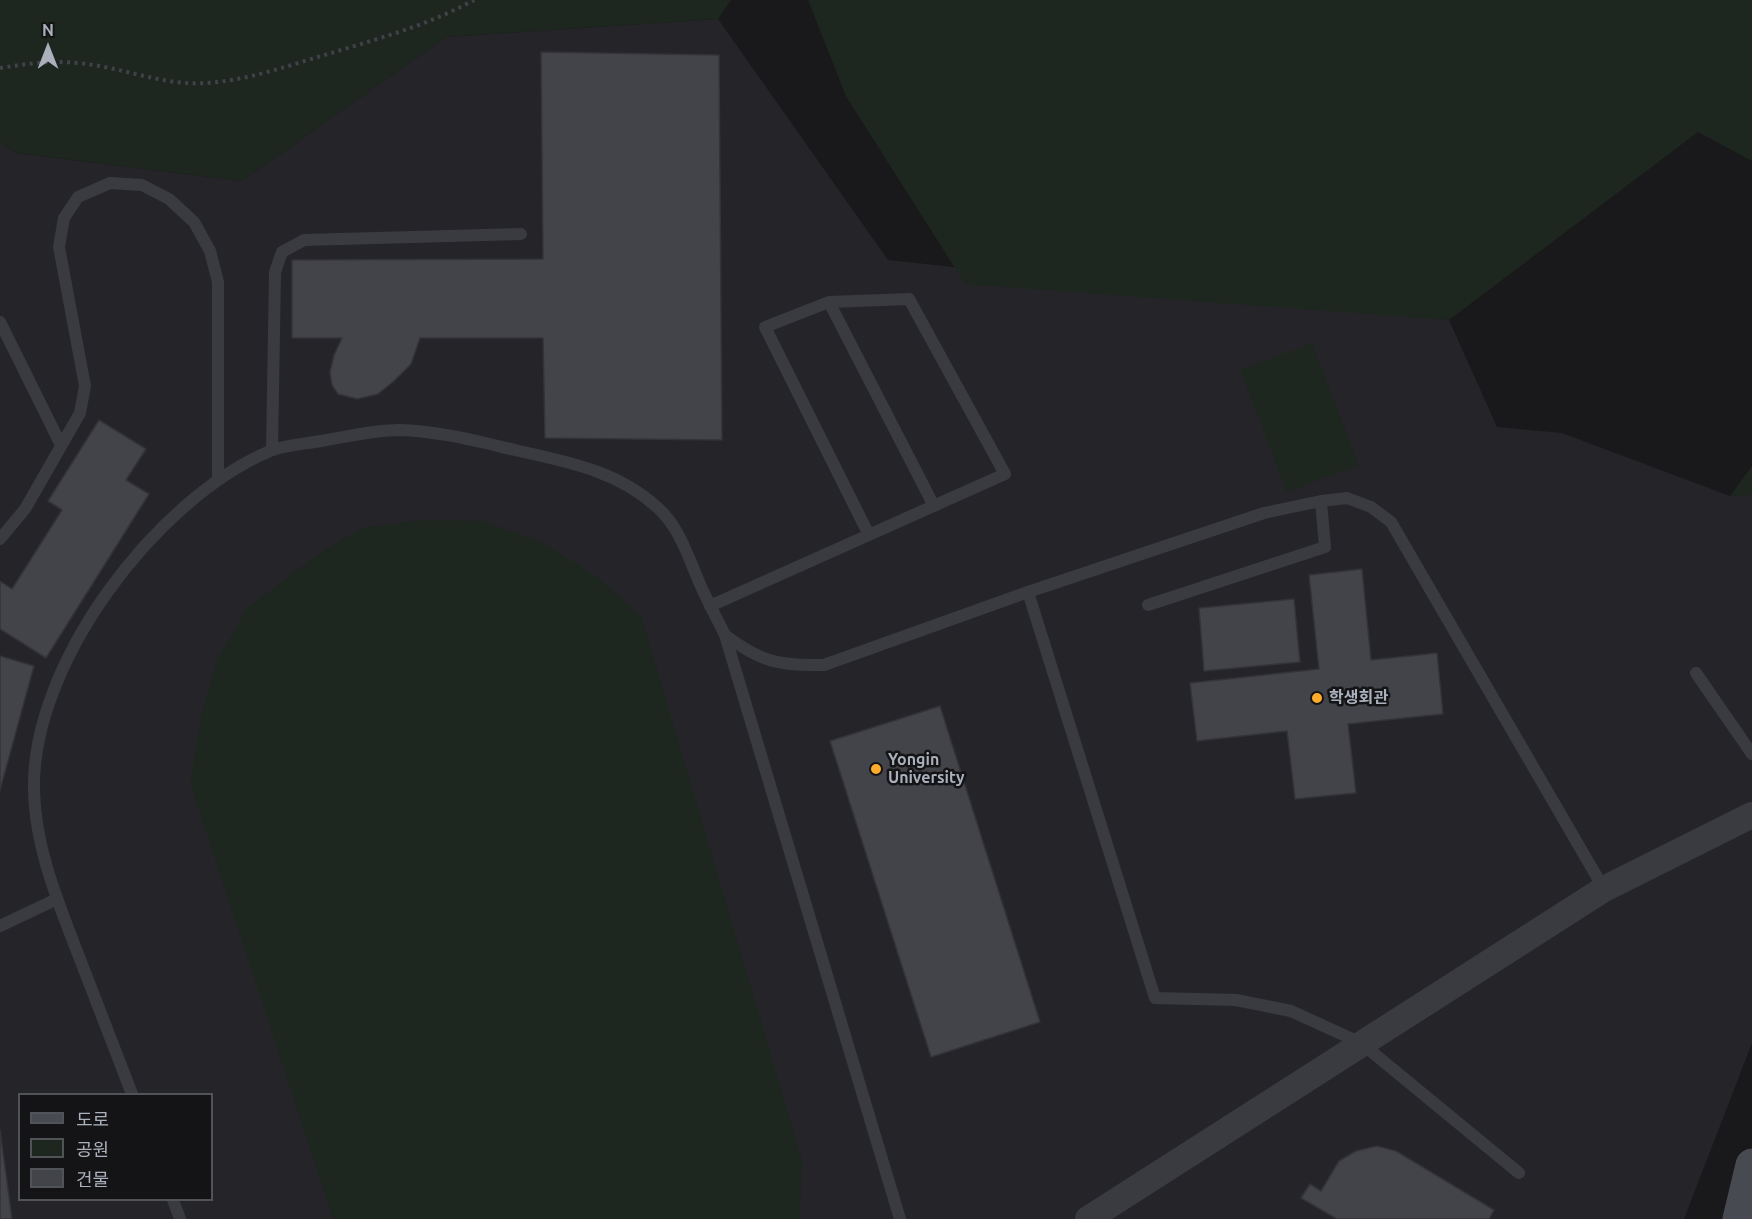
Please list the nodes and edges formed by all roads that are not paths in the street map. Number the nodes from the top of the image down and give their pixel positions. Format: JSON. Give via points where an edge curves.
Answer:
{"nodes":[{"id":1,"x":520,"y":234,"type":"dead end"},
{"id":2,"x":829,"y":302,"type":"junction"},
{"id":3,"x":0,"y":322,"type":"edge"},
{"id":4,"x":61,"y":445,"type":"junction"},
{"id":5,"x":272,"y":450,"type":"junction"},
{"id":6,"x":218,"y":480,"type":"junction"},
{"id":7,"x":1321,"y":501,"type":"junction"},
{"id":8,"x":934,"y":506,"type":"junction"},
{"id":9,"x":869,"y":534,"type":"junction"},
{"id":10,"x":0,"y":539,"type":"edge"},
{"id":11,"x":1029,"y":592,"type":"junction"},
{"id":12,"x":1148,"y":605,"type":"dead end"},
{"id":13,"x":710,"y":606,"type":"junction"},
{"id":14,"x":725,"y":634,"type":"junction"},
{"id":15,"x":1696,"y":673,"type":"dead end"},
{"id":16,"x":1752,"y":754,"type":"edge"},
{"id":17,"x":1752,"y":815,"type":"edge"},
{"id":18,"x":1604,"y":889,"type":"junction"},
{"id":19,"x":57,"y":898,"type":"junction"},
{"id":20,"x":0,"y":926,"type":"edge"},
{"id":21,"x":1361,"y":1043,"type":"junction"},
{"id":22,"x":131,"y":1093,"type":"edge"},
{"id":23,"x":1752,"y":1165,"type":"edge"},
{"id":24,"x":1519,"y":1173,"type":"dead end"},
{"id":25,"x":172,"y":1201,"type":"edge"},
{"id":26,"x":180,"y":1219,"type":"edge"},
{"id":27,"x":900,"y":1219,"type":"edge"},
{"id":28,"x":1088,"y":1219,"type":"edge"},
{"id":29,"x":1739,"y":1219,"type":"edge"}],
"edges":[{"from":1,"to":5,"type":"lane","via":[[304,240],[282,252],[276,272]]},
{"from":2,"to":8,"type":"lane"},
{"from":2,"to":8,"type":"lane","via":[[909,299],[1005,474]]},
{"from":2,"to":9,"type":"lane","via":[[765,327]]},
{"from":3,"to":4,"type":"lane"},
{"from":4,"to":6,"type":"lane","via":[[80,413],[85,386],[59,247],[64,218],[78,197],[110,183],[142,184],[169,199],[194,222],[210,251],[218,282]]},
{"from":4,"to":10,"type":"lane","via":[[25,509]]},
{"from":5,"to":6,"type":"lane"},
{"from":5,"to":13,"type":"lane","via":[[405,430],[435,432],[583,465],[626,483],[660,509],[680,536]]},
{"from":6,"to":19,"type":"lane","via":[[139,550],[109,590],[54,686],[37,746],[33,790],[38,833]]},
{"from":7,"to":11,"type":"lane","via":[[1264,513]]},
{"from":7,"to":12,"type":"lane","via":[[1325,547]]},
{"from":7,"to":18,"type":"lane","via":[[1347,498],[1371,507],[1391,522]]},
{"from":8,"to":9,"type":"lane"},
{"from":9,"to":13,"type":"lane"},
{"from":11,"to":14,"type":"lane","via":[[824,664],[795,666],[765,660],[744,650]]},
{"from":11,"to":21,"type":"lane","via":[[1155,998],[1236,1000],[1291,1011]]},
{"from":13,"to":14,"type":"lane"},
{"from":14,"to":27,"type":"lane"},
{"from":15,"to":16,"type":"lane"},
{"from":17,"to":18,"type":"street"},
{"from":18,"to":21,"type":"street"},
{"from":19,"to":20,"type":"lane"},
{"from":19,"to":22,"type":"lane"},
{"from":21,"to":24,"type":"lane"},
{"from":21,"to":28,"type":"street"},
{"from":23,"to":29,"type":"main road"},
{"from":25,"to":26,"type":"lane"}]}
